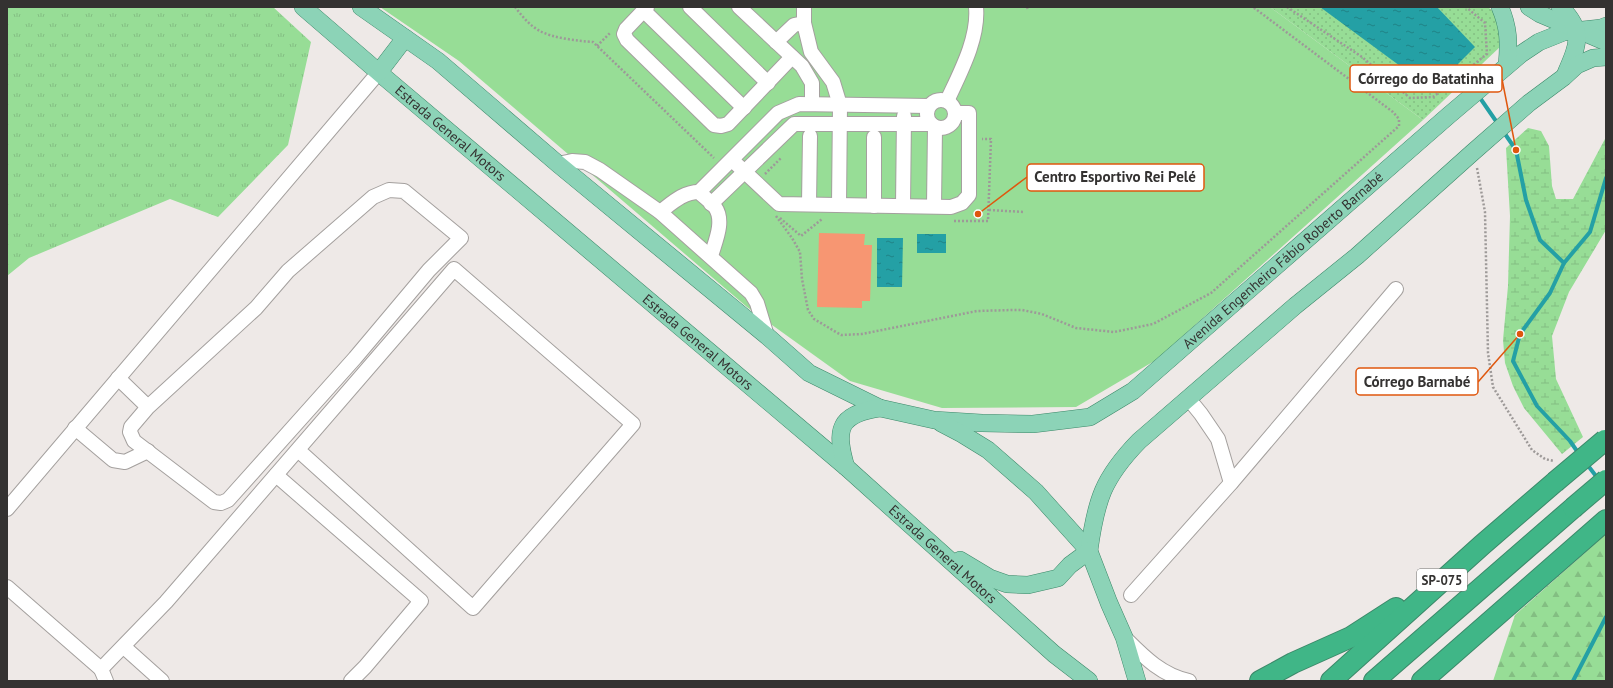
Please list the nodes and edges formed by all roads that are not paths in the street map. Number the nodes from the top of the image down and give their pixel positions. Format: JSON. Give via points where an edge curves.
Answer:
{"nodes":[{"id":1,"x":304,"y":7,"type":"edge"},
{"id":2,"x":361,"y":7,"type":"edge"},
{"id":3,"x":690,"y":7,"type":"edge"},
{"id":4,"x":739,"y":7,"type":"edge"},
{"id":5,"x":804,"y":7,"type":"edge"},
{"id":6,"x":976,"y":7,"type":"edge"},
{"id":7,"x":1500,"y":7,"type":"edge"},
{"id":8,"x":1529,"y":7,"type":"edge"},
{"id":9,"x":1560,"y":7,"type":"edge"},
{"id":10,"x":646,"y":9,"type":"edge"},
{"id":11,"x":804,"y":23,"type":"junction"},
{"id":12,"x":1606,"y":26,"type":"edge"},
{"id":13,"x":1576,"y":30,"type":"junction"},
{"id":14,"x":405,"y":38,"type":"junction"},
{"id":15,"x":776,"y":42,"type":"junction"},
{"id":16,"x":1606,"y":42,"type":"edge"},
{"id":17,"x":792,"y":57,"type":"junction"},
{"id":18,"x":1606,"y":57,"type":"edge"},
{"id":19,"x":1504,"y":68,"type":"junction"},
{"id":20,"x":379,"y":72,"type":"junction"},
{"id":21,"x":1564,"y":77,"type":"junction"},
{"id":22,"x":768,"y":83,"type":"junction"},
{"id":23,"x":947,"y":101,"type":"junction"},
{"id":24,"x":812,"y":104,"type":"junction"},
{"id":25,"x":840,"y":105,"type":"junction"},
{"id":26,"x":904,"y":106,"type":"junction"},
{"id":27,"x":929,"y":106,"type":"junction"},
{"id":28,"x":744,"y":108,"type":"junction"},
{"id":29,"x":956,"y":113,"type":"junction"},
{"id":30,"x":840,"y":124,"type":"junction"},
{"id":31,"x":904,"y":124,"type":"junction"},
{"id":32,"x":933,"y":126,"type":"junction"},
{"id":33,"x":810,"y":136,"type":"dead end"},
{"id":34,"x":874,"y":137,"type":"dead end"},
{"id":35,"x":558,"y":164,"type":"junction"},
{"id":36,"x":728,"y":164,"type":"junction"},
{"id":37,"x":744,"y":172,"type":"junction"},
{"id":38,"x":699,"y":192,"type":"junction"},
{"id":39,"x":711,"y":204,"type":"junction"},
{"id":40,"x":809,"y":204,"type":"junction"},
{"id":41,"x":839,"y":205,"type":"junction"},
{"id":42,"x":874,"y":206,"type":"junction"},
{"id":43,"x":903,"y":206,"type":"junction"},
{"id":44,"x":934,"y":206,"type":"junction"},
{"id":45,"x":660,"y":212,"type":"junction"},
{"id":46,"x":711,"y":256,"type":"junction"},
{"id":47,"x":1396,"y":289,"type":"dead end"},
{"id":48,"x":767,"y":336,"type":"junction"},
{"id":49,"x":118,"y":378,"type":"junction"},
{"id":50,"x":1188,"y":398,"type":"junction"},
{"id":51,"x":148,"y":407,"type":"junction"},
{"id":52,"x":880,"y":408,"type":"junction"},
{"id":53,"x":934,"y":420,"type":"junction"},
{"id":54,"x":75,"y":428,"type":"junction"},
{"id":55,"x":1605,"y":439,"type":"edge"},
{"id":56,"x":298,"y":450,"type":"junction"},
{"id":57,"x":148,"y":451,"type":"junction"},
{"id":58,"x":846,"y":468,"type":"junction"},
{"id":59,"x":276,"y":475,"type":"junction"},
{"id":60,"x":1606,"y":480,"type":"edge"},
{"id":61,"x":1230,"y":483,"type":"junction"},
{"id":62,"x":7,"y":509,"type":"edge"},
{"id":63,"x":1602,"y":524,"type":"edge"},
{"id":64,"x":910,"y":526,"type":"junction"},
{"id":65,"x":1482,"y":544,"type":"junction"},
{"id":66,"x":1089,"y":551,"type":"junction"},
{"id":67,"x":7,"y":587,"type":"edge"},
{"id":68,"x":1131,"y":595,"type":"dead end"},
{"id":69,"x":1124,"y":637,"type":"junction"},
{"id":70,"x":124,"y":647,"type":"junction"},
{"id":71,"x":103,"y":675,"type":"edge"},
{"id":72,"x":162,"y":681,"type":"edge"},
{"id":73,"x":351,"y":681,"type":"edge"},
{"id":74,"x":1089,"y":681,"type":"edge"},
{"id":75,"x":1137,"y":681,"type":"edge"},
{"id":76,"x":1189,"y":681,"type":"edge"},
{"id":77,"x":1260,"y":681,"type":"edge"},
{"id":78,"x":1331,"y":681,"type":"edge"},
{"id":79,"x":1374,"y":681,"type":"edge"},
{"id":80,"x":1422,"y":681,"type":"edge"}],
"edges":[{"from":1,"to":20,"type":"main road","name":"Estrada General Motors"},
{"from":2,"to":14,"type":"main road"},
{"from":3,"to":22,"type":"street"},
{"from":4,"to":15,"type":"street"},
{"from":5,"to":11,"type":"street"},
{"from":6,"to":23,"type":"street","via":[[973,40]]},
{"from":7,"to":19,"type":"main road","via":[[1507,23],[1509,48]]},
{"from":8,"to":13,"type":"main road"},
{"from":9,"to":13,"type":"main road","via":[[1572,19]]},
{"from":10,"to":28,"type":"street"},
{"from":10,"to":28,"type":"street","via":[[626,29],[626,40],[714,125],[728,124]]},
{"from":11,"to":15,"type":"street","via":[[794,25]]},
{"from":11,"to":25,"type":"street","via":[[811,52],[833,82]]},
{"from":12,"to":13,"type":"main road","name":"Avenida Engenheiro Fábio Roberto Barnabé"},
{"from":13,"to":16,"type":"main road"},
{"from":13,"to":19,"type":"main road","name":"Avenida Engenheiro Fábio Roberto Barnabé","via":[[1539,42]]},
{"from":13,"to":21,"type":"main road","via":[[1575,52]]},
{"from":14,"to":20,"type":"main road"},
{"from":14,"to":35,"type":"main road","via":[[438,61]]},
{"from":15,"to":17,"type":"street"},
{"from":17,"to":22,"type":"street"},
{"from":17,"to":24,"type":"street","via":[[802,66],[812,83]]},
{"from":18,"to":21,"type":"main road","via":[[1594,58],[1577,65]]},
{"from":19,"to":53,"type":"main road","name":"Avenida Engenheiro Fábio Roberto Barnabé","via":[[1134,391],[1090,417],[1033,424]]},
{"from":20,"to":49,"type":"street"},
{"from":20,"to":58,"type":"main road","name":"Estrada General Motors"},
{"from":21,"to":50,"type":"main road","via":[[1529,103],[1357,256]]},
{"from":22,"to":28,"type":"street"},
{"from":23,"to":27,"type":"street","via":[[937,100]]},
{"from":23,"to":29,"type":"street"},
{"from":24,"to":25,"type":"street"},
{"from":24,"to":36,"type":"street","via":[[799,104],[778,113]]},
{"from":25,"to":26,"type":"street"},
{"from":25,"to":30,"type":"street"},
{"from":26,"to":27,"type":"street"},
{"from":26,"to":31,"type":"street"},
{"from":27,"to":32,"type":"street","via":[[926,116]]},
{"from":29,"to":32,"type":"street","via":[[949,126],[940,129]]},
{"from":29,"to":44,"type":"street","via":[[969,113],[969,195],[962,203],[951,207]]},
{"from":30,"to":31,"type":"street"},
{"from":30,"to":37,"type":"street","via":[[794,124]]},
{"from":30,"to":41,"type":"street"},
{"from":31,"to":32,"type":"street"},
{"from":31,"to":43,"type":"street"},
{"from":32,"to":44,"type":"street"},
{"from":33,"to":40,"type":"street"},
{"from":34,"to":42,"type":"street"},
{"from":35,"to":45,"type":"street","via":[[585,162]]},
{"from":35,"to":48,"type":"main road"},
{"from":36,"to":37,"type":"street"},
{"from":36,"to":38,"type":"street"},
{"from":37,"to":39,"type":"street"},
{"from":37,"to":40,"type":"street","via":[[779,204]]},
{"from":38,"to":39,"type":"street"},
{"from":38,"to":45,"type":"street","via":[[680,197]]},
{"from":39,"to":46,"type":"street","via":[[716,208],[719,225]]},
{"from":40,"to":41,"type":"street"},
{"from":41,"to":42,"type":"street"},
{"from":42,"to":43,"type":"street"},
{"from":43,"to":44,"type":"street"},
{"from":45,"to":46,"type":"street"},
{"from":46,"to":48,"type":"street","via":[[757,303]]},
{"from":47,"to":61,"type":"street"},
{"from":48,"to":52,"type":"main road","via":[[809,373]]},
{"from":49,"to":51,"type":"street"},
{"from":49,"to":54,"type":"street"},
{"from":50,"to":61,"type":"street","via":[[1218,438]]},
{"from":50,"to":66,"type":"main road","via":[[1122,458],[1108,478],[1093,521]]},
{"from":51,"to":57,"type":"street","via":[[131,427],[130,432],[134,441]]},
{"from":51,"to":57,"type":"street","via":[[256,308],[288,271],[373,197],[389,190],[404,191],[460,238],[228,500],[214,502]]},
{"from":52,"to":53,"type":"main road"},
{"from":52,"to":58,"type":"main road","via":[[862,410],[842,426],[839,437]]},
{"from":53,"to":66,"type":"main road","via":[[988,450],[1036,492]]},
{"from":54,"to":57,"type":"street","via":[[113,460],[125,462]]},
{"from":54,"to":62,"type":"street"},
{"from":55,"to":65,"type":"highway","number":"SP-075","bridge":true},
{"from":56,"to":56,"type":"street","via":[[454,269],[633,424],[474,608]]},
{"from":56,"to":59,"type":"street"},
{"from":58,"to":64,"type":"main road","name":"Estrada General Motors"},
{"from":59,"to":70,"type":"street"},
{"from":59,"to":73,"type":"street","via":[[421,601]]},
{"from":60,"to":79,"type":"highway","number":"SP-075","bridge":true},
{"from":61,"to":68,"type":"street"},
{"from":63,"to":80,"type":"highway"},
{"from":64,"to":66,"type":"main road","via":[[973,569],[1007,584],[1028,585],[1058,578]]},
{"from":64,"to":74,"type":"main road","name":"Estrada General Motors","via":[[1054,654]]},
{"from":65,"to":77,"type":"highway","via":[[1383,618],[1351,637]]},
{"from":65,"to":78,"type":"highway","number":"SP-075"},
{"from":66,"to":69,"type":"main road"},
{"from":67,"to":71,"type":"street"},
{"from":69,"to":75,"type":"main road"},
{"from":69,"to":76,"type":"street","via":[[1150,662],[1165,672]]},
{"from":70,"to":71,"type":"street"},
{"from":70,"to":72,"type":"street"}]}
